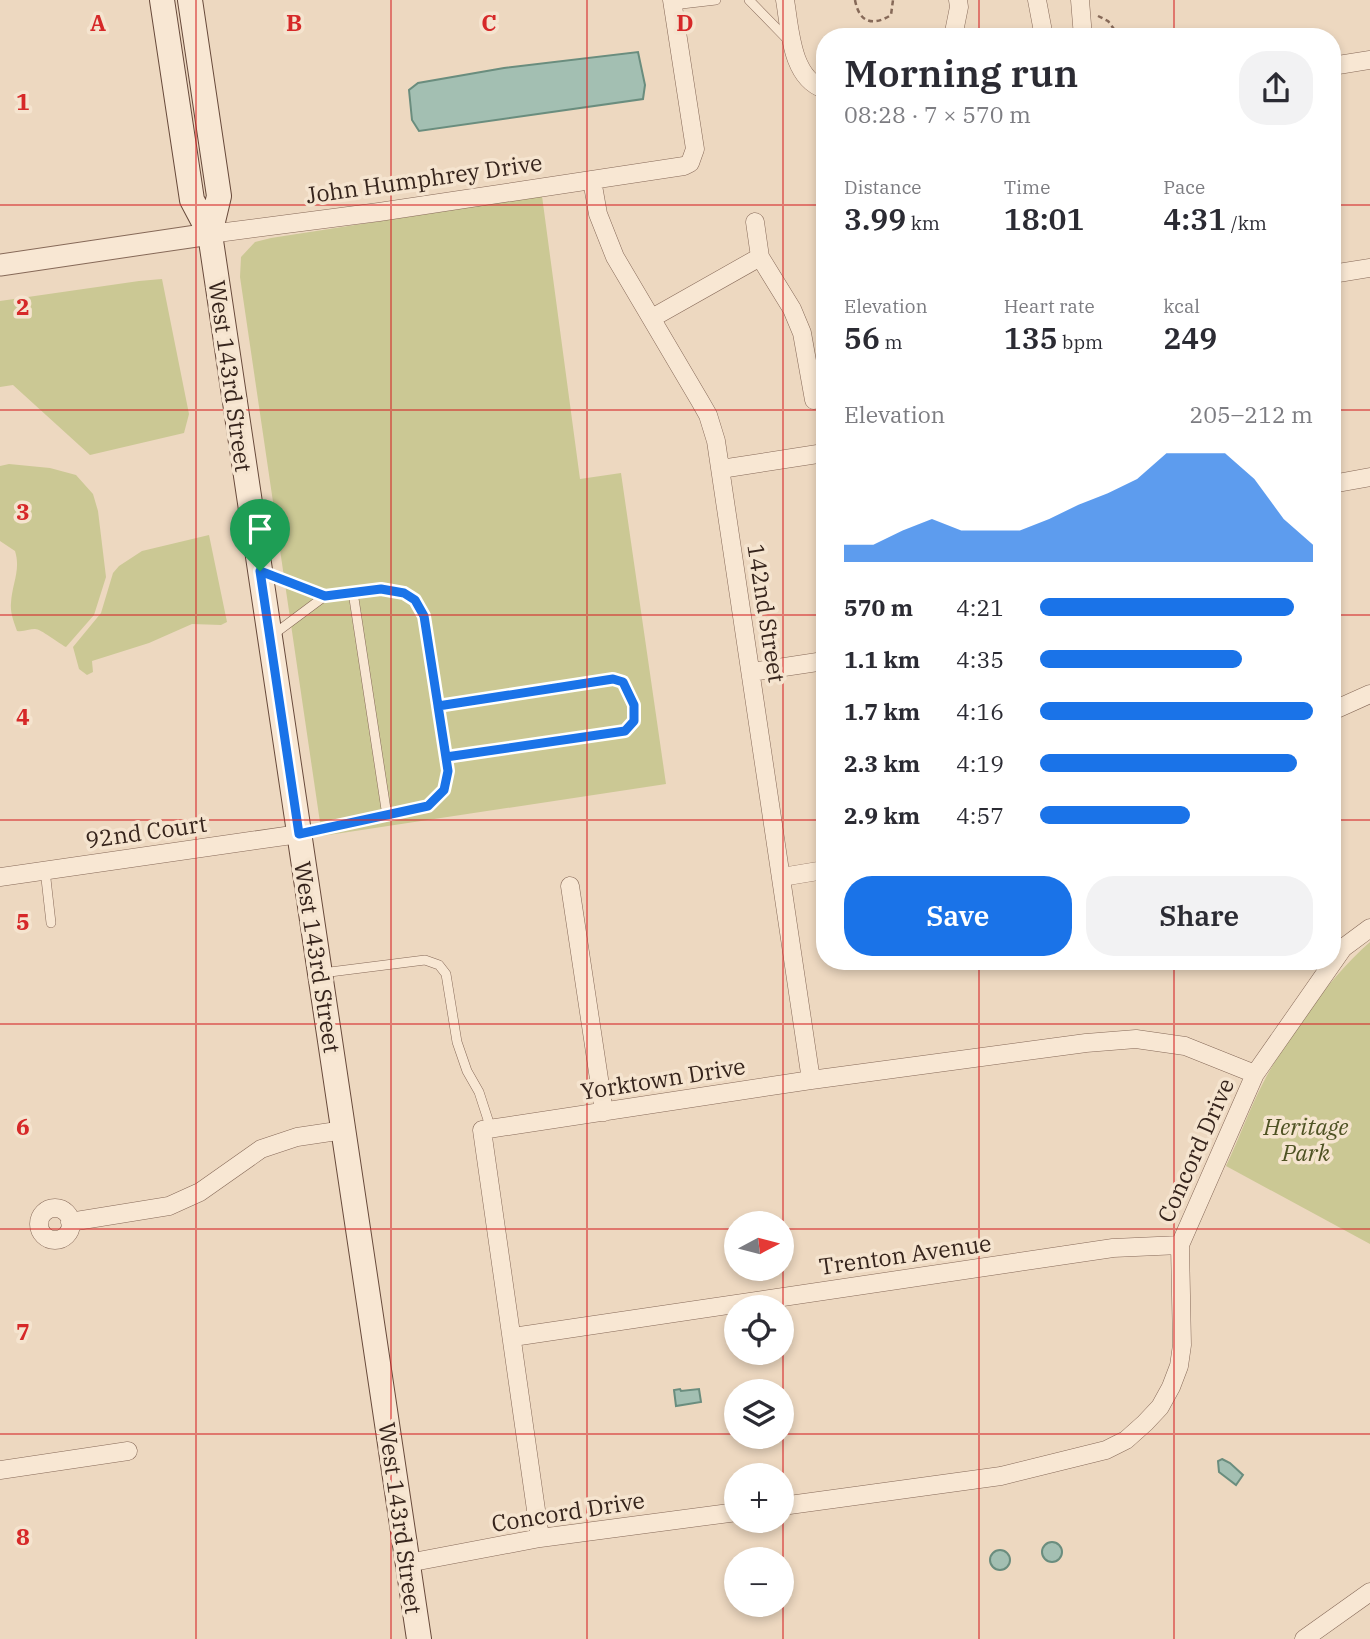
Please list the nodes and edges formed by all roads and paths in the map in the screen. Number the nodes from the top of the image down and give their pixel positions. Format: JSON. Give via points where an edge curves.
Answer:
{"nodes":[{"id":1,"x":162,"y":0,"type":"edge"},
{"id":2,"x":190,"y":0,"type":"edge"},
{"id":3,"x":716,"y":0,"type":"edge"},
{"id":4,"x":749,"y":0,"type":"edge"},
{"id":5,"x":785,"y":0,"type":"edge"},
{"id":6,"x":855,"y":0,"type":"edge"},
{"id":7,"x":893,"y":0,"type":"edge"},
{"id":8,"x":958,"y":0,"type":"edge"},
{"id":9,"x":1037,"y":0,"type":"edge"},
{"id":10,"x":1080,"y":0,"type":"edge"},
{"id":11,"x":673,"y":2,"type":"edge"},
{"id":12,"x":1097,"y":16,"type":"dead end"},
{"id":13,"x":955,"y":28,"type":"edge"},
{"id":14,"x":1042,"y":28,"type":"edge"},
{"id":15,"x":1082,"y":28,"type":"edge"},
{"id":16,"x":1113,"y":28,"type":"edge"},
{"id":17,"x":792,"y":44,"type":"junction"},
{"id":18,"x":1370,"y":60,"type":"edge"},
{"id":19,"x":1341,"y":65,"type":"edge"},
{"id":20,"x":816,"y":86,"type":"edge"},
{"id":21,"x":592,"y":180,"type":"junction"},
{"id":22,"x":755,"y":222,"type":"dead end"},
{"id":23,"x":210,"y":234,"type":"junction"},
{"id":24,"x":760,"y":257,"type":"junction"},
{"id":25,"x":0,"y":265,"type":"edge"},
{"id":26,"x":1370,"y":268,"type":"edge"},
{"id":27,"x":1341,"y":273,"type":"edge"},
{"id":28,"x":652,"y":318,"type":"junction"},
{"id":29,"x":814,"y":400,"type":"dead end"},
{"id":30,"x":816,"y":454,"type":"edge"},
{"id":31,"x":721,"y":468,"type":"junction"},
{"id":32,"x":1370,"y":477,"type":"edge"},
{"id":33,"x":1341,"y":482,"type":"edge"},
{"id":34,"x":260,"y":571,"type":"junction"},
{"id":35,"x":353,"y":592,"type":"junction"},
{"id":36,"x":325,"y":596,"type":"junction"},
{"id":37,"x":270,"y":637,"type":"junction"},
{"id":38,"x":816,"y":663,"type":"edge"},
{"id":39,"x":751,"y":672,"type":"junction"},
{"id":40,"x":1370,"y":694,"type":"edge"},
{"id":41,"x":438,"y":706,"type":"junction"},
{"id":42,"x":1341,"y":707,"type":"edge"},
{"id":43,"x":446,"y":757,"type":"junction"},
{"id":44,"x":387,"y":816,"type":"junction"},
{"id":45,"x":299,"y":834,"type":"junction"},
{"id":46,"x":45,"y":870,"type":"junction"},
{"id":47,"x":816,"y":871,"type":"edge"},
{"id":48,"x":0,"y":877,"type":"edge"},
{"id":49,"x":782,"y":877,"type":"junction"},
{"id":50,"x":570,"y":886,"type":"dead end"},
{"id":51,"x":51,"y":923,"type":"dead end"},
{"id":52,"x":1370,"y":928,"type":"edge"},
{"id":53,"x":1341,"y":951,"type":"edge"},
{"id":54,"x":1328,"y":970,"type":"edge"},
{"id":55,"x":321,"y":974,"type":"junction"},
{"id":56,"x":1255,"y":1074,"type":"junction"},
{"id":57,"x":811,"y":1080,"type":"junction"},
{"id":58,"x":604,"y":1112,"type":"junction"},
{"id":59,"x":491,"y":1129,"type":"junction"},
{"id":60,"x":344,"y":1130,"type":"junction"},
{"id":61,"x":71,"y":1222,"type":"dead end"},
{"id":62,"x":1180,"y":1245,"type":"junction"},
{"id":63,"x":513,"y":1337,"type":"junction"},
{"id":64,"x":128,"y":1451,"type":"dead end"},
{"id":65,"x":0,"y":1471,"type":"edge"},
{"id":66,"x":794,"y":1504,"type":"edge"},
{"id":67,"x":724,"y":1514,"type":"edge"},
{"id":68,"x":540,"y":1538,"type":"junction"},
{"id":69,"x":408,"y":1563,"type":"junction"},
{"id":70,"x":1370,"y":1592,"type":"edge"},
{"id":71,"x":419,"y":1639,"type":"edge"},
{"id":72,"x":1304,"y":1639,"type":"edge"}],
"edges":[{"from":1,"to":23,"type":"main road","name":"West 143rd Street","via":[[192,200]]},
{"from":2,"to":23,"type":"main road","name":"West 143rd Street","via":[[219,196]]},
{"from":3,"to":11,"type":"lane"},
{"from":4,"to":17,"type":"lane"},
{"from":5,"to":17,"type":"street"},
{"from":6,"to":7,"type":"path","via":[[857,11],[872,22],[891,15]]},
{"from":8,"to":13,"type":"street"},
{"from":9,"to":14,"type":"street"},
{"from":10,"to":15,"type":"street"},
{"from":11,"to":21,"type":"street","name":"John Humphrey Drive","via":[[695,149],[690,163]]},
{"from":12,"to":16,"type":"path"},
{"from":17,"to":20,"type":"street","via":[[805,76]]},
{"from":18,"to":19,"type":"street"},
{"from":21,"to":23,"type":"street","name":"John Humphrey Drive"},
{"from":21,"to":28,"type":"street","name":"142nd Street","via":[[598,214],[615,257]]},
{"from":22,"to":24,"type":"street"},
{"from":23,"to":25,"type":"street","name":"John Humphrey Drive"},
{"from":23,"to":34,"type":"main road","name":"West 143rd Street"},
{"from":24,"to":28,"type":"street"},
{"from":24,"to":29,"type":"street","via":[[802,332]]},
{"from":26,"to":27,"type":"street"},
{"from":28,"to":31,"type":"street","name":"142nd Street","via":[[708,415]]},
{"from":30,"to":31,"type":"street"},
{"from":31,"to":39,"type":"street","name":"142nd Street"},
{"from":32,"to":33,"type":"street"},
{"from":34,"to":36,"type":"lane"},
{"from":34,"to":37,"type":"main road","name":"West 143rd Street"},
{"from":35,"to":36,"type":"lane"},
{"from":35,"to":41,"type":"lane","via":[[381,589],[415,600],[424,616]]},
{"from":35,"to":44,"type":"lane"},
{"from":36,"to":37,"type":"lane"},
{"from":37,"to":45,"type":"main road","name":"West 143rd Street"},
{"from":38,"to":39,"type":"street"},
{"from":39,"to":49,"type":"street","name":"142nd Street"},
{"from":40,"to":42,"type":"street"},
{"from":41,"to":43,"type":"lane"},
{"from":41,"to":43,"type":"lane","via":[[613,679],[623,682],[634,705],[634,721],[625,731]]},
{"from":43,"to":44,"type":"lane","via":[[444,790],[428,806]]},
{"from":44,"to":45,"type":"lane"},
{"from":45,"to":46,"type":"street","name":"92nd Court"},
{"from":45,"to":55,"type":"main road","name":"West 143rd Street"},
{"from":46,"to":48,"type":"street","name":"92nd Court"},
{"from":46,"to":51,"type":"lane"},
{"from":47,"to":49,"type":"street"},
{"from":49,"to":57,"type":"street","name":"142nd Street"},
{"from":50,"to":58,"type":"street"},
{"from":52,"to":53,"type":"street","name":"Concord Drive"},
{"from":54,"to":56,"type":"street","name":"Concord Drive"},
{"from":55,"to":59,"type":"lane","via":[[425,960],[439,965],[446,974],[457,1042]]},
{"from":55,"to":60,"type":"main road","name":"West 143rd Street"},
{"from":56,"to":57,"type":"street","name":"Yorktown Drive","via":[[1185,1046],[1136,1039]]},
{"from":56,"to":62,"type":"street","name":"Concord Drive"},
{"from":57,"to":58,"type":"street","name":"Yorktown Drive"},
{"from":58,"to":59,"type":"street","name":"Yorktown Drive"},
{"from":59,"to":63,"type":"street","via":[[482,1130]]},
{"from":60,"to":61,"type":"street","via":[[261,1149],[200,1192],[169,1206]]},
{"from":60,"to":69,"type":"main road","name":"West 143rd Street"},
{"from":62,"to":63,"type":"street","name":"Trenton Avenue","via":[[1113,1248]]},
{"from":62,"to":66,"type":"street","name":"Concord Drive","via":[[1179,1366],[1160,1407],[1126,1440],[1106,1450],[1000,1476]]},
{"from":63,"to":68,"type":"street"},
{"from":64,"to":65,"type":"street"},
{"from":67,"to":68,"type":"street","name":"Concord Drive"},
{"from":68,"to":69,"type":"street","name":"Concord Drive"},
{"from":69,"to":71,"type":"main road","name":"West 143rd Street"},
{"from":70,"to":72,"type":"street"}]}
